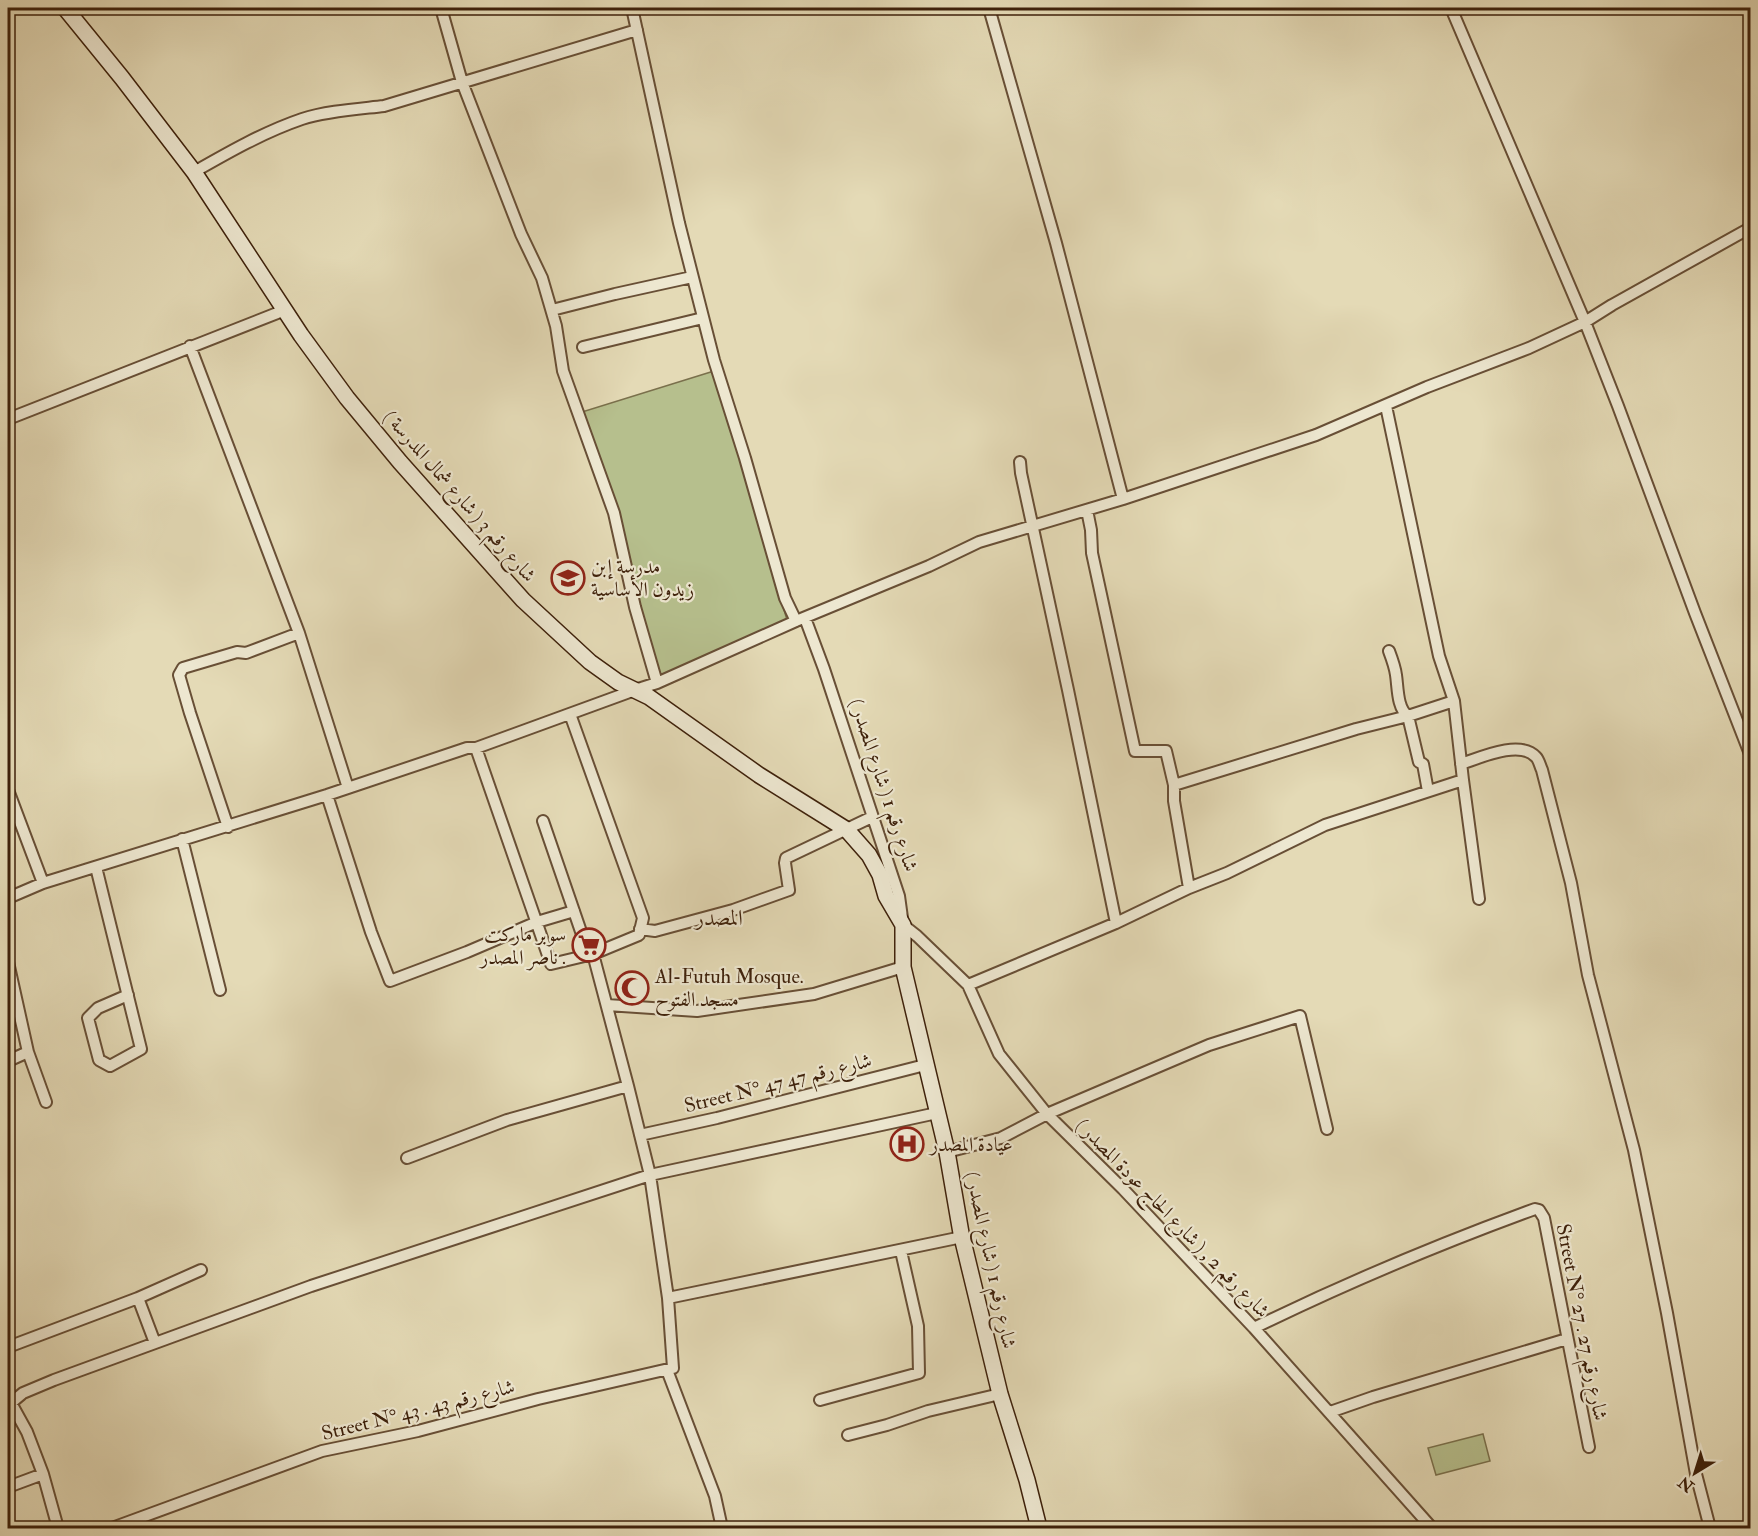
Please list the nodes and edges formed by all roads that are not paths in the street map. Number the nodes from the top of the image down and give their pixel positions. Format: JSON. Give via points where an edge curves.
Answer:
{"nodes":[{"id":1,"x":65,"y":8,"type":"edge"},
{"id":2,"x":441,"y":8,"type":"edge"},
{"id":3,"x":632,"y":8,"type":"edge"},
{"id":4,"x":989,"y":8,"type":"edge"},
{"id":5,"x":1451,"y":8,"type":"edge"},
{"id":6,"x":637,"y":30,"type":"junction"},
{"id":7,"x":462,"y":82,"type":"junction"},
{"id":8,"x":194,"y":172,"type":"junction"},
{"id":9,"x":1750,"y":228,"type":"edge"},
{"id":10,"x":692,"y":277,"type":"junction"},
{"id":11,"x":285,"y":310,"type":"junction"},
{"id":12,"x":552,"y":310,"type":"junction"},
{"id":13,"x":703,"y":318,"type":"junction"},
{"id":14,"x":1585,"y":322,"type":"junction"},
{"id":15,"x":190,"y":346,"type":"junction"},
{"id":16,"x":583,"y":347,"type":"dead end"},
{"id":17,"x":1386,"y":406,"type":"junction"},
{"id":18,"x":8,"y":419,"type":"edge"},
{"id":19,"x":1020,"y":462,"type":"dead end"},
{"id":20,"x":1123,"y":499,"type":"junction"},
{"id":21,"x":1087,"y":510,"type":"junction"},
{"id":22,"x":1032,"y":526,"type":"junction"},
{"id":23,"x":801,"y":620,"type":"junction"},
{"id":24,"x":299,"y":633,"type":"junction"},
{"id":25,"x":1389,"y":651,"type":"dead end"},
{"id":26,"x":657,"y":683,"type":"junction"},
{"id":27,"x":635,"y":690,"type":"junction"},
{"id":28,"x":1454,"y":701,"type":"junction"},
{"id":29,"x":570,"y":714,"type":"junction"},
{"id":30,"x":1408,"y":716,"type":"junction"},
{"id":31,"x":476,"y":748,"type":"junction"},
{"id":32,"x":1750,"y":754,"type":"edge"},
{"id":33,"x":1461,"y":764,"type":"junction"},
{"id":34,"x":1463,"y":780,"type":"junction"},
{"id":35,"x":1174,"y":785,"type":"junction"},
{"id":36,"x":348,"y":788,"type":"junction"},
{"id":37,"x":8,"y":790,"type":"edge"},
{"id":38,"x":1428,"y":791,"type":"junction"},
{"id":39,"x":327,"y":795,"type":"junction"},
{"id":40,"x":872,"y":817,"type":"junction"},
{"id":41,"x":543,"y":822,"type":"dead end"},
{"id":42,"x":228,"y":826,"type":"junction"},
{"id":43,"x":848,"y":830,"type":"junction"},
{"id":44,"x":182,"y":840,"type":"junction"},
{"id":45,"x":96,"y":867,"type":"junction"},
{"id":46,"x":43,"y":884,"type":"junction"},
{"id":47,"x":1189,"y":888,"type":"junction"},
{"id":48,"x":8,"y":898,"type":"edge"},
{"id":49,"x":1479,"y":899,"type":"dead end"},
{"id":50,"x":574,"y":911,"type":"junction"},
{"id":51,"x":537,"y":922,"type":"junction"},
{"id":52,"x":1116,"y":923,"type":"junction"},
{"id":53,"x":903,"y":925,"type":"junction"},
{"id":54,"x":640,"y":928,"type":"junction"},
{"id":55,"x":591,"y":954,"type":"junction"},
{"id":56,"x":8,"y":962,"type":"edge"},
{"id":57,"x":903,"y":967,"type":"junction"},
{"id":58,"x":968,"y":985,"type":"junction"},
{"id":59,"x":220,"y":990,"type":"dead end"},
{"id":60,"x":128,"y":995,"type":"junction"},
{"id":61,"x":607,"y":1005,"type":"junction"},
{"id":62,"x":28,"y":1052,"type":"junction"},
{"id":63,"x":8,"y":1060,"type":"edge"},
{"id":64,"x":925,"y":1065,"type":"junction"},
{"id":65,"x":628,"y":1086,"type":"junction"},
{"id":66,"x":46,"y":1102,"type":"dead end"},
{"id":67,"x":937,"y":1113,"type":"junction"},
{"id":68,"x":1047,"y":1114,"type":"junction"},
{"id":69,"x":1327,"y":1129,"type":"dead end"},
{"id":70,"x":640,"y":1135,"type":"junction"},
{"id":71,"x":947,"y":1152,"type":"junction"},
{"id":72,"x":407,"y":1158,"type":"dead end"},
{"id":73,"x":650,"y":1175,"type":"junction"},
{"id":74,"x":962,"y":1237,"type":"junction"},
{"id":75,"x":901,"y":1251,"type":"junction"},
{"id":76,"x":201,"y":1270,"type":"dead end"},
{"id":77,"x":138,"y":1298,"type":"junction"},
{"id":78,"x":668,"y":1298,"type":"junction"},
{"id":79,"x":1254,"y":1328,"type":"junction"},
{"id":80,"x":1567,"y":1339,"type":"junction"},
{"id":81,"x":155,"y":1343,"type":"junction"},
{"id":82,"x":8,"y":1347,"type":"edge"},
{"id":83,"x":667,"y":1370,"type":"junction"},
{"id":84,"x":1000,"y":1394,"type":"junction"},
{"id":85,"x":820,"y":1401,"type":"dead end"},
{"id":86,"x":1330,"y":1412,"type":"junction"},
{"id":87,"x":848,"y":1435,"type":"dead end"},
{"id":88,"x":1589,"y":1448,"type":"dead end"},
{"id":89,"x":43,"y":1474,"type":"junction"},
{"id":90,"x":8,"y":1487,"type":"edge"},
{"id":91,"x":58,"y":1528,"type":"edge"},
{"id":92,"x":112,"y":1528,"type":"edge"},
{"id":93,"x":722,"y":1528,"type":"edge"},
{"id":94,"x":1039,"y":1528,"type":"edge"},
{"id":95,"x":1432,"y":1528,"type":"edge"},
{"id":96,"x":1710,"y":1528,"type":"edge"}],
"edges":[{"from":1,"to":8,"type":"street","name":"شارع رقم 3 ( شارع شمال المدرسة )"},
{"from":2,"to":7,"type":"street"},
{"from":3,"to":6,"type":"street","name":"شارع رقم 1 ( شارع المصدر )"},
{"from":4,"to":20,"type":"street"},
{"from":5,"to":14,"type":"street"},
{"from":6,"to":7,"type":"street"},
{"from":6,"to":10,"type":"street","name":"شارع رقم 1 ( شارع المصدر )"},
{"from":7,"to":8,"type":"street","via":[[384,106],[303,119],[244,144]]},
{"from":7,"to":12,"type":"street"},
{"from":8,"to":11,"type":"street","name":"شارع رقم 3 ( شارع شمال المدرسة )"},
{"from":9,"to":14,"type":"street"},
{"from":10,"to":12,"type":"street"},
{"from":10,"to":13,"type":"street","name":"شارع رقم 1 ( شارع المصدر )"},
{"from":11,"to":15,"type":"street"},
{"from":11,"to":27,"type":"street","name":"شارع رقم 3 ( شارع شمال المدرسة )","via":[[347,398],[523,600],[590,662]]},
{"from":12,"to":26,"type":"street","via":[[563,371],[614,513]]},
{"from":13,"to":16,"type":"street"},
{"from":13,"to":23,"type":"street","name":"شارع رقم 1 ( شارع المصدر )","via":[[785,598]]},
{"from":14,"to":17,"type":"street"},
{"from":14,"to":32,"type":"street"},
{"from":15,"to":18,"type":"street"},
{"from":15,"to":24,"type":"street"},
{"from":17,"to":20,"type":"street","via":[[1316,435]]},
{"from":17,"to":28,"type":"street","via":[[1439,656]]},
{"from":19,"to":22,"type":"street"},
{"from":20,"to":21,"type":"street"},
{"from":21,"to":22,"type":"street"},
{"from":21,"to":35,"type":"street","via":[[1092,553],[1135,751],[1166,752]]},
{"from":22,"to":23,"type":"street","via":[[980,542]]},
{"from":22,"to":52,"type":"street"},
{"from":23,"to":26,"type":"street"},
{"from":23,"to":40,"type":"street","name":"شارع رقم 1 ( شارع المصدر )","via":[[824,669]]},
{"from":24,"to":36,"type":"street"},
{"from":24,"to":42,"type":"street","via":[[183,668],[179,675]]},
{"from":25,"to":30,"type":"street"},
{"from":26,"to":27,"type":"street"},
{"from":27,"to":29,"type":"street"},
{"from":27,"to":43,"type":"street","name":"شارع رقم 3 ( شارع شمال المدرسة )","via":[[759,776]]},
{"from":28,"to":30,"type":"street"},
{"from":28,"to":33,"type":"street"},
{"from":29,"to":31,"type":"street"},
{"from":29,"to":54,"type":"street","via":[[643,918]]},
{"from":30,"to":35,"type":"street"},
{"from":30,"to":38,"type":"street"},
{"from":31,"to":36,"type":"street"},
{"from":31,"to":51,"type":"street"},
{"from":33,"to":34,"type":"street"},
{"from":33,"to":96,"type":"street","via":[[1521,748],[1536,756],[1542,770],[1571,883],[1587,975],[1634,1150]]},
{"from":34,"to":38,"type":"street"},
{"from":34,"to":49,"type":"street"},
{"from":35,"to":47,"type":"street"},
{"from":36,"to":39,"type":"street"},
{"from":37,"to":46,"type":"street"},
{"from":38,"to":47,"type":"street","via":[[1325,825]]},
{"from":39,"to":42,"type":"street"},
{"from":39,"to":51,"type":"street","via":[[390,981]]},
{"from":40,"to":43,"type":"street"},
{"from":40,"to":53,"type":"street","name":"شارع رقم 1 ( شارع المصدر )","via":[[898,896]]},
{"from":41,"to":50,"type":"street"},
{"from":42,"to":44,"type":"street"},
{"from":43,"to":53,"type":"street","name":"شارع رقم 3 ( شارع شمال المدرسة )","via":[[869,855]]},
{"from":43,"to":54,"type":"street","via":[[786,858],[789,890],[655,932]]},
{"from":44,"to":45,"type":"street"},
{"from":44,"to":59,"type":"street"},
{"from":45,"to":46,"type":"street"},
{"from":45,"to":60,"type":"street"},
{"from":46,"to":48,"type":"street"},
{"from":47,"to":52,"type":"street"},
{"from":50,"to":51,"type":"street"},
{"from":50,"to":55,"type":"street"},
{"from":51,"to":55,"type":"street","via":[[550,964]]},
{"from":52,"to":58,"type":"street"},
{"from":53,"to":57,"type":"street","name":"شارع رقم 1 ( شارع المصدر )"},
{"from":53,"to":58,"type":"street","name":"شارع رقم 2 , ( شارع الحاج عودة المصدر )"},
{"from":54,"to":55,"type":"street","via":[[639,935]]},
{"from":55,"to":61,"type":"street"},
{"from":56,"to":62,"type":"street"},
{"from":57,"to":61,"type":"street","via":[[814,994],[698,1011]]},
{"from":57,"to":64,"type":"street","name":"شارع رقم 1 ( شارع المصدر )"},
{"from":58,"to":68,"type":"street","name":"شارع رقم 2 , ( شارع الحاج عودة المصدر )","via":[[999,1054]]},
{"from":60,"to":60,"type":"street","via":[[141,1049],[110,1066],[99,1060],[88,1018],[98,1008]]},
{"from":61,"to":65,"type":"street"},
{"from":62,"to":63,"type":"street"},
{"from":62,"to":66,"type":"street"},
{"from":64,"to":67,"type":"street","name":"شارع رقم 1 ( شارع المصدر )"},
{"from":64,"to":70,"type":"street","name":"Street N° 47 شارع رقم 47"},
{"from":65,"to":70,"type":"street"},
{"from":65,"to":72,"type":"street","via":[[507,1120]]},
{"from":67,"to":71,"type":"street","name":"شارع رقم 1 ( شارع المصدر )"},
{"from":67,"to":73,"type":"street"},
{"from":68,"to":69,"type":"street","via":[[1209,1045],[1300,1016]]},
{"from":68,"to":71,"type":"street","via":[[1001,1138]]},
{"from":68,"to":79,"type":"street","name":"شارع رقم 2 , ( شارع الحاج عودة المصدر )"},
{"from":70,"to":73,"type":"street"},
{"from":71,"to":74,"type":"street","name":"شارع رقم 1 ( شارع المصدر )"},
{"from":73,"to":78,"type":"street"},
{"from":73,"to":81,"type":"street","via":[[311,1286]]},
{"from":74,"to":75,"type":"street"},
{"from":74,"to":84,"type":"street","name":"شارع رقم 1 ( شارع المصدر )"},
{"from":75,"to":78,"type":"street"},
{"from":75,"to":85,"type":"street","via":[[918,1326],[919,1373]]},
{"from":76,"to":77,"type":"street"},
{"from":77,"to":81,"type":"street"},
{"from":77,"to":82,"type":"street"},
{"from":78,"to":83,"type":"street","via":[[673,1368]]},
{"from":79,"to":80,"type":"street","name":"Street N° 27 . شارع رقم 27","via":[[1465,1234],[1535,1209],[1544,1218]]},
{"from":79,"to":86,"type":"street","name":"شارع رقم 2 , ( شارع الحاج عودة المصدر )"},
{"from":80,"to":86,"type":"street"},
{"from":80,"to":88,"type":"street","name":"Street N° 27 . شارع رقم 27"},
{"from":81,"to":89,"type":"street","via":[[23,1392],[10,1403],[27,1432]]},
{"from":83,"to":92,"type":"street","name":"Street N° 43 . شارع رقم 43","via":[[322,1451]]},
{"from":83,"to":93,"type":"street","via":[[715,1496]]},
{"from":84,"to":87,"type":"street"},
{"from":84,"to":94,"type":"street","name":"شارع رقم 1 ( شارع المصدر )"},
{"from":86,"to":95,"type":"street","name":"شارع رقم 2 , ( شارع الحاج عودة المصدر )"},
{"from":89,"to":90,"type":"street"},
{"from":89,"to":91,"type":"street"}]}
